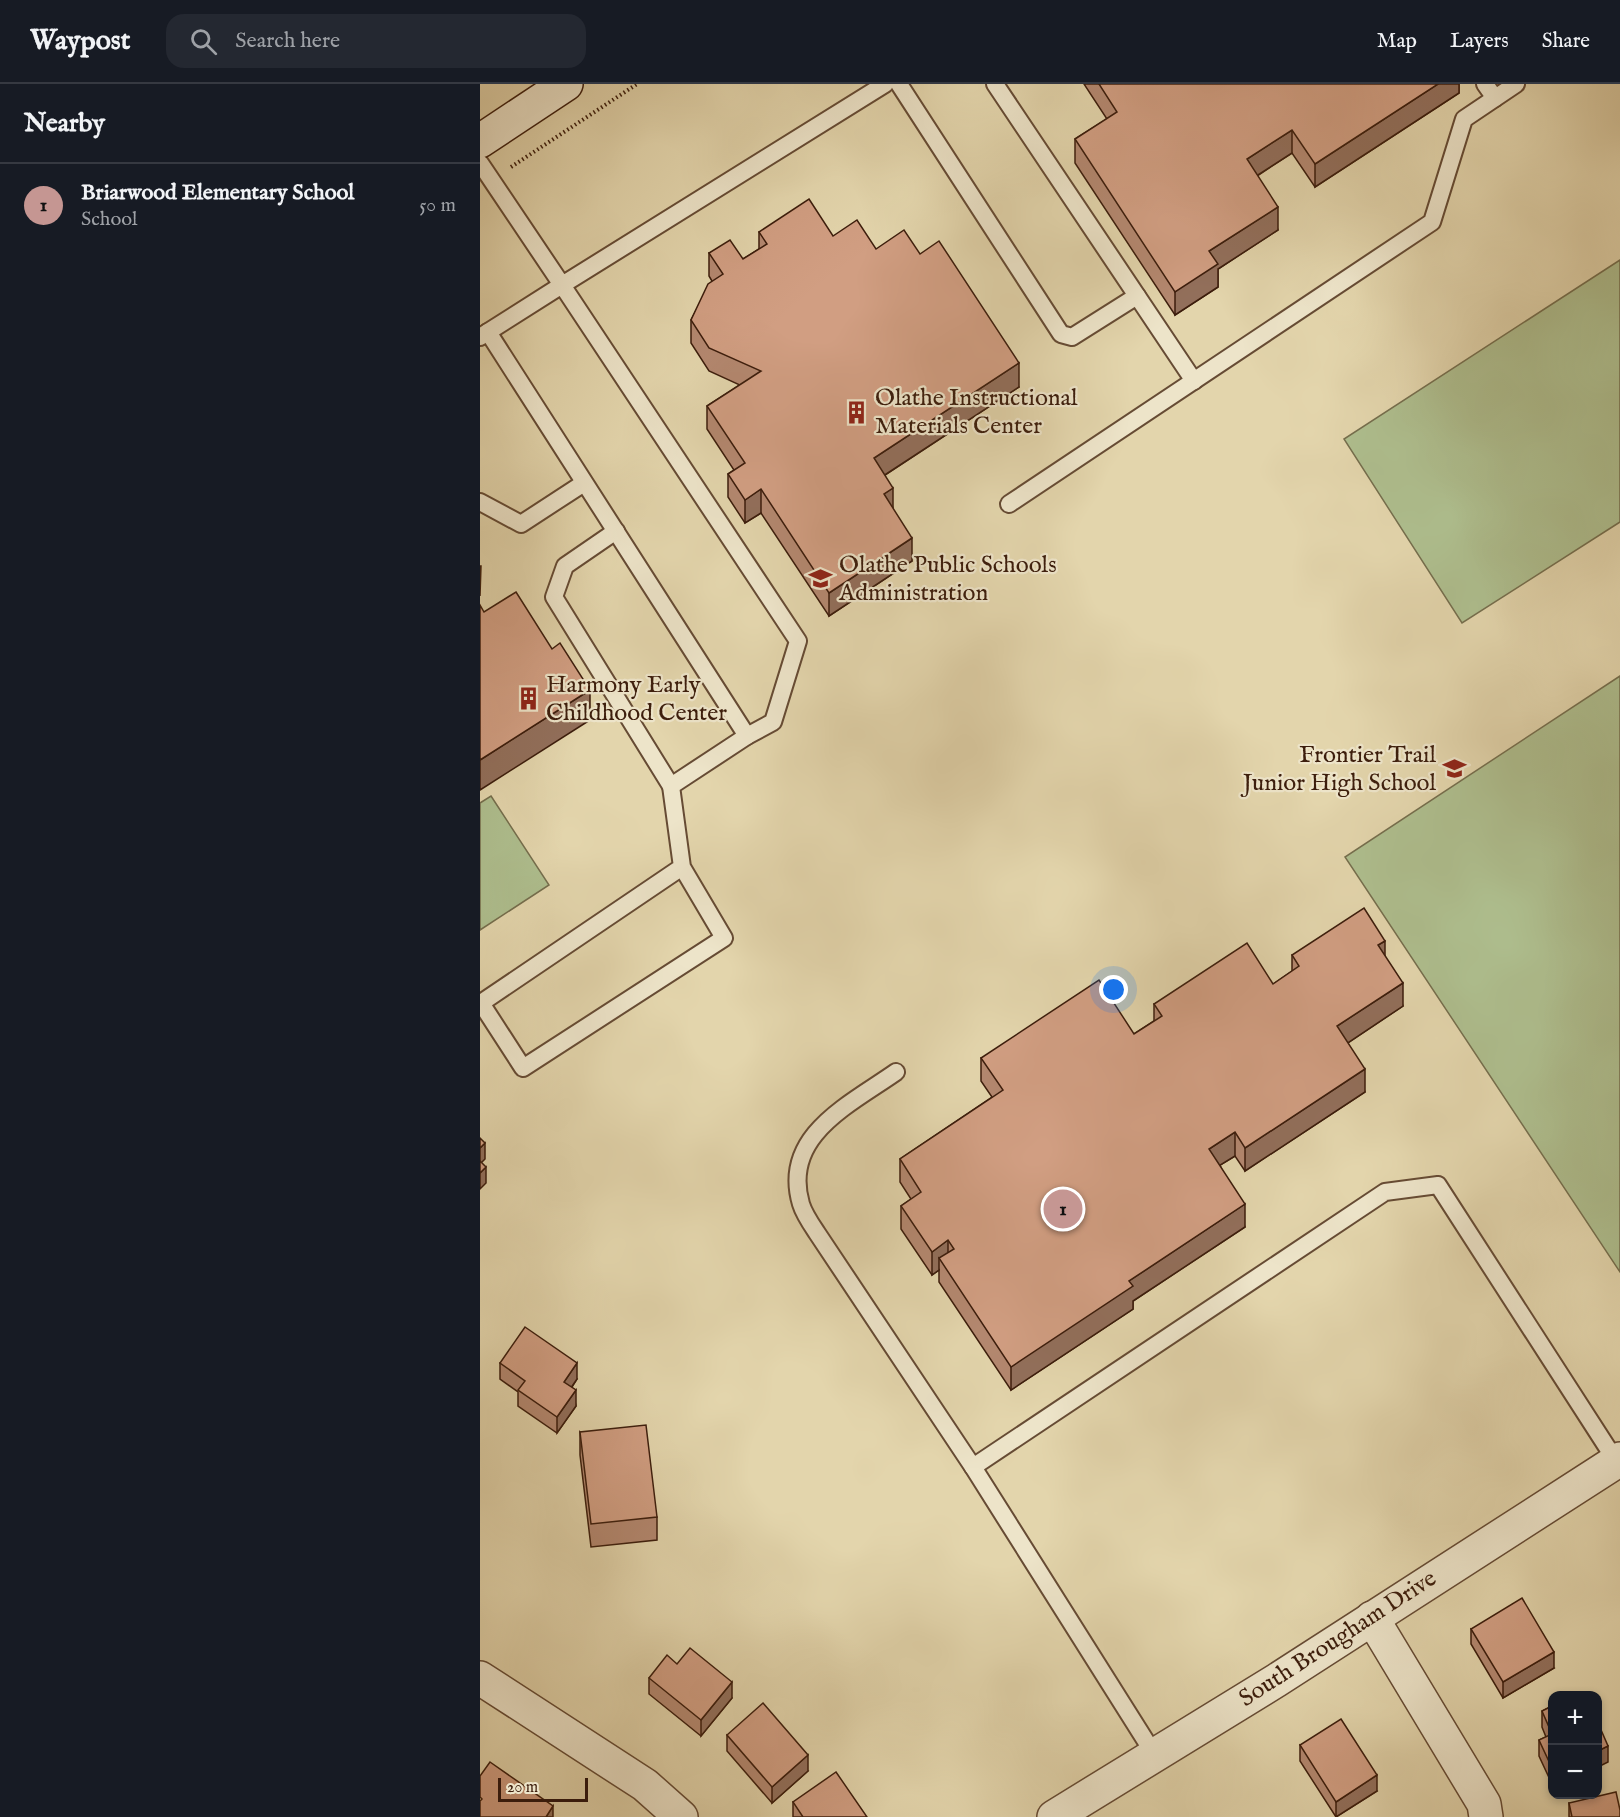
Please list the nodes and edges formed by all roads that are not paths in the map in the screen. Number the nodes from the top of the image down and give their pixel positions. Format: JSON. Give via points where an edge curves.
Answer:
{"nodes":[{"id":1,"x":566,"y":84,"type":"edge"},
{"id":2,"x":885,"y":84,"type":"edge"},
{"id":3,"x":899,"y":84,"type":"edge"},
{"id":4,"x":995,"y":84,"type":"edge"},
{"id":5,"x":1485,"y":84,"type":"edge"},
{"id":6,"x":1516,"y":84,"type":"edge"},
{"id":7,"x":1495,"y":98,"type":"junction"},
{"id":8,"x":480,"y":141,"type":"edge"},
{"id":9,"x":480,"y":163,"type":"edge"},
{"id":10,"x":562,"y":285,"type":"junction"},
{"id":11,"x":1137,"y":296,"type":"junction"},
{"id":12,"x":484,"y":335,"type":"edge"},
{"id":13,"x":1194,"y":381,"type":"junction"},
{"id":14,"x":584,"y":483,"type":"junction"},
{"id":15,"x":480,"y":502,"type":"edge"},
{"id":16,"x":1009,"y":504,"type":"dead end"},
{"id":17,"x":616,"y":531,"type":"junction"},
{"id":18,"x":747,"y":736,"type":"junction"},
{"id":19,"x":671,"y":786,"type":"junction"},
{"id":20,"x":682,"y":867,"type":"junction"},
{"id":21,"x":896,"y":1072,"type":"dead end"},
{"id":22,"x":1618,"y":1460,"type":"edge"},
{"id":23,"x":973,"y":1467,"type":"junction"},
{"id":24,"x":1372,"y":1618,"type":"junction"},
{"id":25,"x":480,"y":1678,"type":"edge"},
{"id":26,"x":1154,"y":1754,"type":"junction"},
{"id":27,"x":681,"y":1817,"type":"edge"},
{"id":28,"x":1054,"y":1817,"type":"edge"},
{"id":29,"x":1486,"y":1817,"type":"edge"}],
"edges":[{"from":1,"to":8,"type":"street"},
{"from":2,"to":10,"type":"lane"},
{"from":3,"to":11,"type":"lane","via":[[1061,334],[1072,337]]},
{"from":4,"to":11,"type":"lane"},
{"from":5,"to":7,"type":"lane"},
{"from":6,"to":7,"type":"lane"},
{"from":7,"to":13,"type":"lane","via":[[1464,119],[1432,222]]},
{"from":9,"to":10,"type":"lane"},
{"from":10,"to":12,"type":"lane"},
{"from":10,"to":18,"type":"lane","via":[[798,641],[773,722]]},
{"from":11,"to":13,"type":"lane"},
{"from":12,"to":14,"type":"lane"},
{"from":13,"to":16,"type":"lane"},
{"from":14,"to":15,"type":"lane","via":[[521,524]]},
{"from":14,"to":17,"type":"lane"},
{"from":17,"to":18,"type":"lane"},
{"from":17,"to":19,"type":"lane","via":[[565,566],[554,597]]},
{"from":18,"to":19,"type":"lane"},
{"from":19,"to":20,"type":"lane"},
{"from":20,"to":20,"type":"lane","via":[[482,1003],[523,1068],[724,938]]},
{"from":21,"to":23,"type":"lane","via":[[820,1125],[802,1152],[797,1185],[802,1207],[817,1233]]},
{"from":22,"to":23,"type":"lane","via":[[1438,1185],[1385,1191]]},
{"from":22,"to":24,"type":"street","name":"South Brougham Drive"},
{"from":23,"to":26,"type":"lane"},
{"from":24,"to":26,"type":"street","name":"South Brougham Drive"},
{"from":24,"to":29,"type":"street","via":[[1484,1804]]},
{"from":25,"to":27,"type":"street","via":[[645,1785]]},
{"from":26,"to":28,"type":"street","name":"South Brougham Drive"}]}
